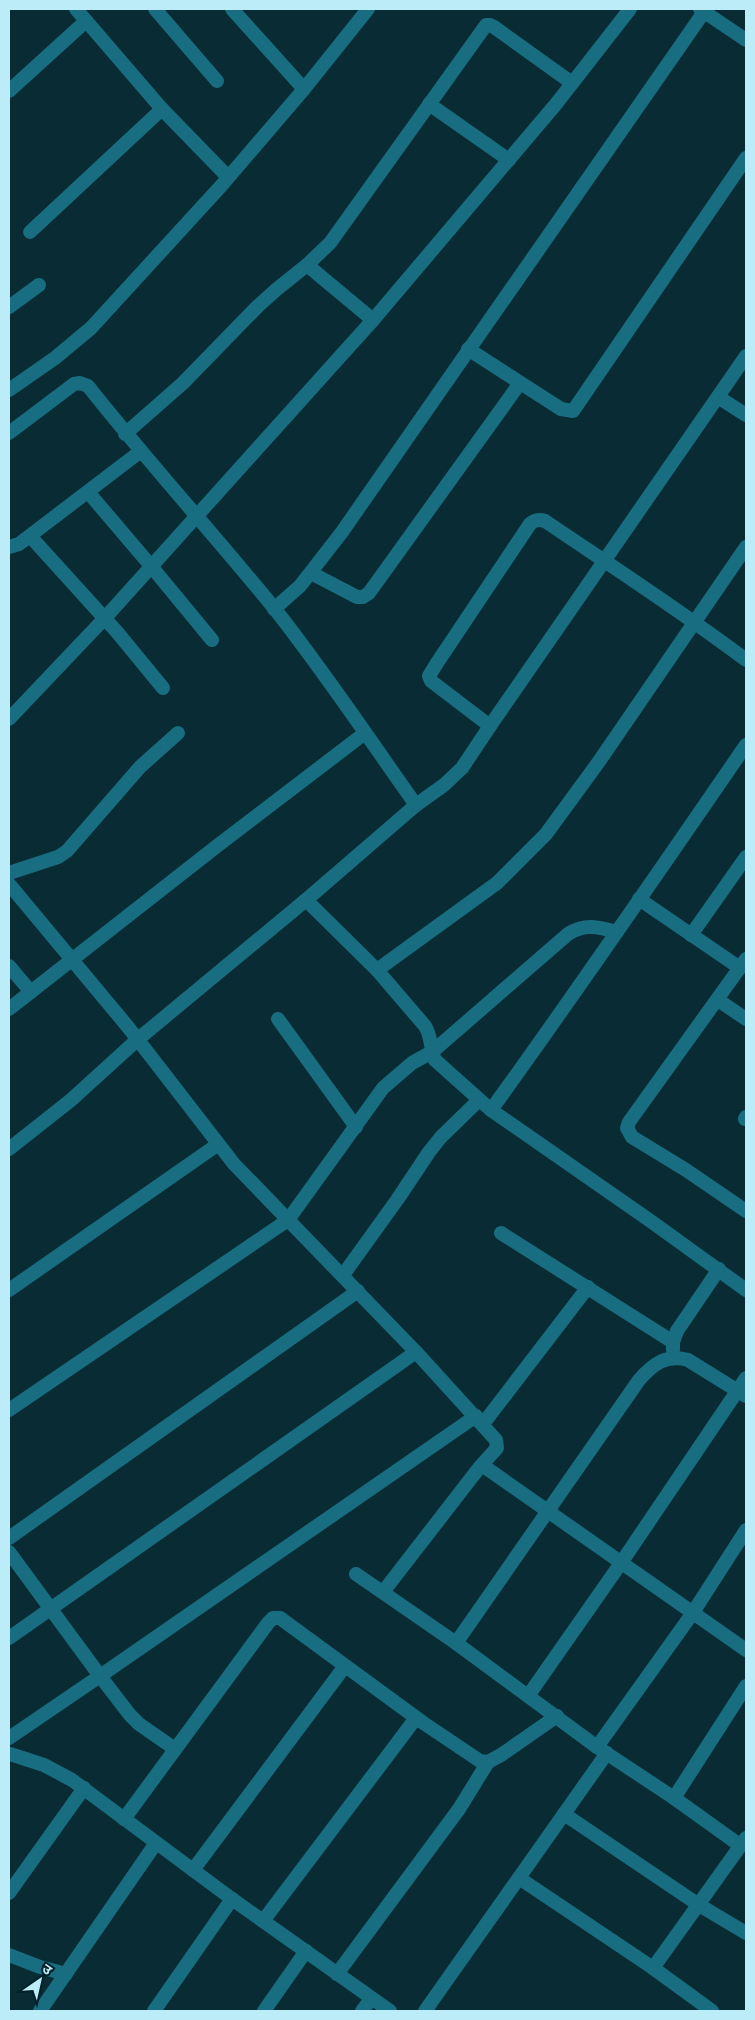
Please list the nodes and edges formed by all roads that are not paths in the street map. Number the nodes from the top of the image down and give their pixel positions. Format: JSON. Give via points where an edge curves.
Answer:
{"nodes":[{"id":1,"x":76,"y":9,"type":"edge"},
{"id":2,"x":155,"y":9,"type":"edge"},
{"id":3,"x":232,"y":9,"type":"edge"},
{"id":4,"x":368,"y":9,"type":"edge"},
{"id":5,"x":630,"y":9,"type":"edge"},
{"id":6,"x":703,"y":10,"type":"edge"},
{"id":7,"x":86,"y":21,"type":"junction"},
{"id":8,"x":746,"y":40,"type":"edge"},
{"id":9,"x":217,"y":81,"type":"dead end"},
{"id":10,"x":572,"y":83,"type":"junction"},
{"id":11,"x":304,"y":88,"type":"junction"},
{"id":12,"x":9,"y":92,"type":"edge"},
{"id":13,"x":429,"y":104,"type":"junction"},
{"id":14,"x":162,"y":109,"type":"junction"},
{"id":15,"x":746,"y":158,"type":"edge"},
{"id":16,"x":509,"y":160,"type":"junction"},
{"id":17,"x":228,"y":177,"type":"junction"},
{"id":18,"x":30,"y":232,"type":"dead end"},
{"id":19,"x":308,"y":265,"type":"junction"},
{"id":20,"x":38,"y":285,"type":"dead end"},
{"id":21,"x":9,"y":307,"type":"edge"},
{"id":22,"x":373,"y":320,"type":"junction"},
{"id":23,"x":468,"y":349,"type":"junction"},
{"id":24,"x":746,"y":356,"type":"edge"},
{"id":25,"x":520,"y":383,"type":"junction"},
{"id":26,"x":9,"y":390,"type":"edge"},
{"id":27,"x":718,"y":397,"type":"junction"},
{"id":28,"x":746,"y":416,"type":"edge"},
{"id":29,"x":9,"y":433,"type":"edge"},
{"id":30,"x":125,"y":434,"type":"junction"},
{"id":31,"x":141,"y":451,"type":"junction"},
{"id":32,"x":88,"y":492,"type":"junction"},
{"id":33,"x":197,"y":517,"type":"junction"},
{"id":34,"x":30,"y":536,"type":"junction"},
{"id":35,"x":9,"y":547,"type":"edge"},
{"id":36,"x":746,"y":547,"type":"edge"},
{"id":37,"x":605,"y":562,"type":"junction"},
{"id":38,"x":151,"y":566,"type":"junction"},
{"id":39,"x":310,"y":573,"type":"junction"},
{"id":40,"x":274,"y":609,"type":"junction"},
{"id":41,"x":104,"y":619,"type":"junction"},
{"id":42,"x":694,"y":622,"type":"junction"},
{"id":43,"x":212,"y":640,"type":"dead end"},
{"id":44,"x":746,"y":660,"type":"edge"},
{"id":45,"x":163,"y":688,"type":"dead end"},
{"id":46,"x":9,"y":719,"type":"edge"},
{"id":47,"x":490,"y":726,"type":"junction"},
{"id":48,"x":178,"y":733,"type":"dead end"},
{"id":49,"x":365,"y":733,"type":"junction"},
{"id":50,"x":746,"y":747,"type":"edge"},
{"id":51,"x":416,"y":805,"type":"junction"},
{"id":52,"x":746,"y":857,"type":"edge"},
{"id":53,"x":9,"y":873,"type":"edge"},
{"id":54,"x":9,"y":884,"type":"edge"},
{"id":55,"x":639,"y":899,"type":"junction"},
{"id":56,"x":306,"y":900,"type":"junction"},
{"id":57,"x":617,"y":932,"type":"junction"},
{"id":58,"x":691,"y":935,"type":"junction"},
{"id":59,"x":72,"y":959,"type":"junction"},
{"id":60,"x":743,"y":964,"type":"edge"},
{"id":61,"x":9,"y":966,"type":"edge"},
{"id":62,"x":377,"y":970,"type":"junction"},
{"id":63,"x":31,"y":992,"type":"junction"},
{"id":64,"x":718,"y":1000,"type":"junction"},
{"id":65,"x":9,"y":1009,"type":"edge"},
{"id":66,"x":278,"y":1019,"type":"dead end"},
{"id":67,"x":746,"y":1019,"type":"edge"},
{"id":68,"x":137,"y":1040,"type":"junction"},
{"id":69,"x":432,"y":1052,"type":"junction"},
{"id":70,"x":479,"y":1100,"type":"junction"},
{"id":71,"x":491,"y":1110,"type":"junction"},
{"id":72,"x":356,"y":1127,"type":"junction"},
{"id":73,"x":217,"y":1145,"type":"junction"},
{"id":74,"x":9,"y":1148,"type":"edge"},
{"id":75,"x":746,"y":1211,"type":"edge"},
{"id":76,"x":288,"y":1220,"type":"junction"},
{"id":77,"x":500,"y":1233,"type":"dead end"},
{"id":78,"x":719,"y":1269,"type":"junction"},
{"id":79,"x":343,"y":1275,"type":"junction"},
{"id":80,"x":588,"y":1287,"type":"junction"},
{"id":81,"x":9,"y":1290,"type":"edge"},
{"id":82,"x":746,"y":1290,"type":"edge"},
{"id":83,"x":358,"y":1291,"type":"junction"},
{"id":84,"x":673,"y":1342,"type":"junction"},
{"id":85,"x":416,"y":1352,"type":"junction"},
{"id":86,"x":673,"y":1358,"type":"junction"},
{"id":87,"x":746,"y":1378,"type":"edge"},
{"id":88,"x":742,"y":1393,"type":"edge"},
{"id":89,"x":9,"y":1410,"type":"edge"},
{"id":90,"x":480,"y":1420,"type":"junction"},
{"id":91,"x":482,"y":1465,"type":"junction"},
{"id":92,"x":547,"y":1510,"type":"junction"},
{"id":93,"x":746,"y":1530,"type":"edge"},
{"id":94,"x":9,"y":1538,"type":"edge"},
{"id":95,"x":9,"y":1552,"type":"edge"},
{"id":96,"x":621,"y":1563,"type":"junction"},
{"id":97,"x":356,"y":1574,"type":"dead end"},
{"id":98,"x":383,"y":1592,"type":"junction"},
{"id":99,"x":49,"y":1610,"type":"junction"},
{"id":100,"x":692,"y":1614,"type":"junction"},
{"id":101,"x":9,"y":1638,"type":"edge"},
{"id":102,"x":456,"y":1643,"type":"junction"},
{"id":103,"x":746,"y":1650,"type":"edge"},
{"id":104,"x":345,"y":1666,"type":"junction"},
{"id":105,"x":100,"y":1676,"type":"junction"},
{"id":106,"x":746,"y":1686,"type":"edge"},
{"id":107,"x":528,"y":1696,"type":"junction"},
{"id":108,"x":557,"y":1716,"type":"junction"},
{"id":109,"x":416,"y":1718,"type":"junction"},
{"id":110,"x":11,"y":1736,"type":"edge"},
{"id":111,"x":175,"y":1749,"type":"junction"},
{"id":112,"x":602,"y":1750,"type":"junction"},
{"id":113,"x":10,"y":1756,"type":"edge"},
{"id":114,"x":488,"y":1762,"type":"junction"},
{"id":115,"x":84,"y":1788,"type":"junction"},
{"id":116,"x":674,"y":1798,"type":"junction"},
{"id":117,"x":564,"y":1814,"type":"junction"},
{"id":118,"x":124,"y":1819,"type":"junction"},
{"id":119,"x":156,"y":1842,"type":"junction"},
{"id":120,"x":744,"y":1842,"type":"edge"},
{"id":121,"x":193,"y":1870,"type":"junction"},
{"id":122,"x":519,"y":1878,"type":"junction"},
{"id":123,"x":9,"y":1894,"type":"edge"},
{"id":124,"x":232,"y":1899,"type":"junction"},
{"id":125,"x":699,"y":1905,"type":"junction"},
{"id":126,"x":263,"y":1921,"type":"junction"},
{"id":127,"x":746,"y":1933,"type":"edge"},
{"id":128,"x":306,"y":1951,"type":"junction"},
{"id":129,"x":9,"y":1955,"type":"edge"},
{"id":130,"x":653,"y":1968,"type":"junction"},
{"id":131,"x":66,"y":1974,"type":"junction"},
{"id":132,"x":338,"y":1974,"type":"junction"},
{"id":133,"x":371,"y":1999,"type":"junction"},
{"id":134,"x":40,"y":2011,"type":"edge"},
{"id":135,"x":154,"y":2011,"type":"edge"},
{"id":136,"x":264,"y":2011,"type":"edge"},
{"id":137,"x":362,"y":2011,"type":"edge"},
{"id":138,"x":390,"y":2011,"type":"edge"},
{"id":139,"x":425,"y":2011,"type":"edge"},
{"id":140,"x":712,"y":2011,"type":"edge"}],
"edges":[{"from":1,"to":7,"type":"street"},
{"from":2,"to":9,"type":"street"},
{"from":3,"to":11,"type":"street"},
{"from":4,"to":11,"type":"street"},
{"from":5,"to":10,"type":"street"},
{"from":6,"to":8,"type":"street"},
{"from":6,"to":23,"type":"street"},
{"from":7,"to":12,"type":"street"},
{"from":7,"to":14,"type":"street"},
{"from":10,"to":13,"type":"street","via":[[490,24],[486,25]]},
{"from":10,"to":16,"type":"street"},
{"from":11,"to":17,"type":"street"},
{"from":13,"to":16,"type":"street"},
{"from":13,"to":19,"type":"street","via":[[342,227]]},
{"from":14,"to":17,"type":"street"},
{"from":14,"to":18,"type":"street"},
{"from":15,"to":25,"type":"street","via":[[573,411],[561,409]]},
{"from":16,"to":22,"type":"street"},
{"from":17,"to":26,"type":"street","via":[[81,338]]},
{"from":19,"to":22,"type":"street"},
{"from":19,"to":30,"type":"street","via":[[277,289],[183,383]]},
{"from":20,"to":21,"type":"street"},
{"from":22,"to":33,"type":"street"},
{"from":23,"to":25,"type":"street"},
{"from":23,"to":39,"type":"street","via":[[342,532]]},
{"from":24,"to":27,"type":"street"},
{"from":25,"to":39,"type":"street","via":[[369,593],[357,597]]},
{"from":27,"to":28,"type":"street"},
{"from":27,"to":37,"type":"street"},
{"from":29,"to":30,"type":"street","via":[[80,383],[88,386]]},
{"from":30,"to":31,"type":"street"},
{"from":31,"to":32,"type":"street"},
{"from":31,"to":33,"type":"street"},
{"from":32,"to":34,"type":"street"},
{"from":32,"to":38,"type":"street"},
{"from":33,"to":38,"type":"street"},
{"from":33,"to":40,"type":"street"},
{"from":34,"to":35,"type":"street"},
{"from":34,"to":41,"type":"street"},
{"from":36,"to":42,"type":"street"},
{"from":37,"to":42,"type":"street"},
{"from":37,"to":47,"type":"street"},
{"from":37,"to":47,"type":"street","via":[[545,521],[535,520],[530,524],[430,676],[431,681]]},
{"from":38,"to":41,"type":"street"},
{"from":38,"to":43,"type":"street"},
{"from":39,"to":40,"type":"street"},
{"from":40,"to":49,"type":"street"},
{"from":41,"to":45,"type":"street"},
{"from":41,"to":46,"type":"street"},
{"from":42,"to":44,"type":"street"},
{"from":42,"to":62,"type":"street","via":[[546,834],[497,883]]},
{"from":47,"to":51,"type":"street","via":[[455,775]]},
{"from":48,"to":53,"type":"street","via":[[140,767],[67,851]]},
{"from":49,"to":51,"type":"street"},
{"from":49,"to":59,"type":"street"},
{"from":50,"to":55,"type":"street"},
{"from":51,"to":56,"type":"street"},
{"from":52,"to":58,"type":"street"},
{"from":54,"to":59,"type":"street"},
{"from":55,"to":57,"type":"street"},
{"from":55,"to":58,"type":"street"},
{"from":56,"to":62,"type":"street"},
{"from":56,"to":68,"type":"street"},
{"from":57,"to":69,"type":"street","via":[[596,926],[576,928]]},
{"from":57,"to":71,"type":"street"},
{"from":58,"to":60,"type":"street"},
{"from":59,"to":63,"type":"street"},
{"from":59,"to":68,"type":"street"},
{"from":60,"to":64,"type":"street"},
{"from":61,"to":63,"type":"street"},
{"from":62,"to":69,"type":"street","via":[[426,1026]]},
{"from":63,"to":65,"type":"street"},
{"from":64,"to":67,"type":"street"},
{"from":64,"to":75,"type":"street","via":[[627,1128],[632,1137]]},
{"from":66,"to":72,"type":"street"},
{"from":68,"to":73,"type":"street"},
{"from":68,"to":74,"type":"street","via":[[71,1100]]},
{"from":69,"to":70,"type":"street","via":[[442,1068]]},
{"from":69,"to":72,"type":"street","via":[[412,1063],[383,1088]]},
{"from":70,"to":71,"type":"street"},
{"from":70,"to":79,"type":"street","via":[[429,1152]]},
{"from":71,"to":78,"type":"street"},
{"from":72,"to":76,"type":"street"},
{"from":73,"to":76,"type":"street"},
{"from":73,"to":81,"type":"street"},
{"from":76,"to":79,"type":"street"},
{"from":76,"to":89,"type":"street"},
{"from":77,"to":80,"type":"street"},
{"from":78,"to":82,"type":"street"},
{"from":78,"to":84,"type":"street","via":[[682,1322]]},
{"from":79,"to":83,"type":"street"},
{"from":80,"to":84,"type":"street"},
{"from":80,"to":90,"type":"street"},
{"from":83,"to":85,"type":"street"},
{"from":83,"to":94,"type":"street"},
{"from":84,"to":86,"type":"street"},
{"from":85,"to":90,"type":"street"},
{"from":85,"to":99,"type":"street"},
{"from":86,"to":88,"type":"street","via":[[688,1360]]},
{"from":86,"to":92,"type":"street","via":[[658,1362],[639,1380]]},
{"from":87,"to":88,"type":"street"},
{"from":88,"to":96,"type":"street"},
{"from":90,"to":91,"type":"street","via":[[497,1444]]},
{"from":90,"to":105,"type":"street"},
{"from":91,"to":92,"type":"street"},
{"from":91,"to":98,"type":"street"},
{"from":92,"to":96,"type":"street"},
{"from":92,"to":102,"type":"street"},
{"from":93,"to":100,"type":"street"},
{"from":95,"to":99,"type":"street"},
{"from":96,"to":100,"type":"street"},
{"from":96,"to":107,"type":"street"},
{"from":97,"to":98,"type":"street"},
{"from":98,"to":102,"type":"street"},
{"from":99,"to":101,"type":"street"},
{"from":99,"to":105,"type":"street"},
{"from":100,"to":103,"type":"street"},
{"from":100,"to":112,"type":"street"},
{"from":102,"to":107,"type":"street"},
{"from":104,"to":109,"type":"street"},
{"from":104,"to":111,"type":"street","via":[[280,1618],[274,1618]]},
{"from":104,"to":121,"type":"street"},
{"from":105,"to":110,"type":"street"},
{"from":105,"to":111,"type":"street","via":[[130,1715]]},
{"from":106,"to":116,"type":"street"},
{"from":107,"to":108,"type":"street"},
{"from":108,"to":112,"type":"street"},
{"from":108,"to":114,"type":"street"},
{"from":109,"to":114,"type":"street","via":[[480,1762]]},
{"from":109,"to":126,"type":"street"},
{"from":110,"to":113,"type":"street"},
{"from":111,"to":118,"type":"street"},
{"from":112,"to":116,"type":"street"},
{"from":112,"to":117,"type":"street"},
{"from":113,"to":115,"type":"street","via":[[60,1772]]},
{"from":114,"to":132,"type":"street","via":[[458,1810]]},
{"from":115,"to":118,"type":"street"},
{"from":115,"to":123,"type":"street"},
{"from":116,"to":120,"type":"street"},
{"from":117,"to":122,"type":"street"},
{"from":117,"to":125,"type":"street"},
{"from":118,"to":119,"type":"street"},
{"from":119,"to":121,"type":"street"},
{"from":119,"to":131,"type":"street"},
{"from":120,"to":125,"type":"street"},
{"from":121,"to":124,"type":"street"},
{"from":122,"to":130,"type":"street"},
{"from":122,"to":139,"type":"street"},
{"from":124,"to":126,"type":"street"},
{"from":124,"to":135,"type":"street"},
{"from":125,"to":127,"type":"street"},
{"from":125,"to":130,"type":"street"},
{"from":126,"to":128,"type":"street"},
{"from":128,"to":132,"type":"street"},
{"from":128,"to":136,"type":"street"},
{"from":129,"to":131,"type":"street"},
{"from":130,"to":140,"type":"street"},
{"from":131,"to":134,"type":"street"},
{"from":132,"to":133,"type":"street"},
{"from":133,"to":137,"type":"street"},
{"from":133,"to":138,"type":"street"}]}
